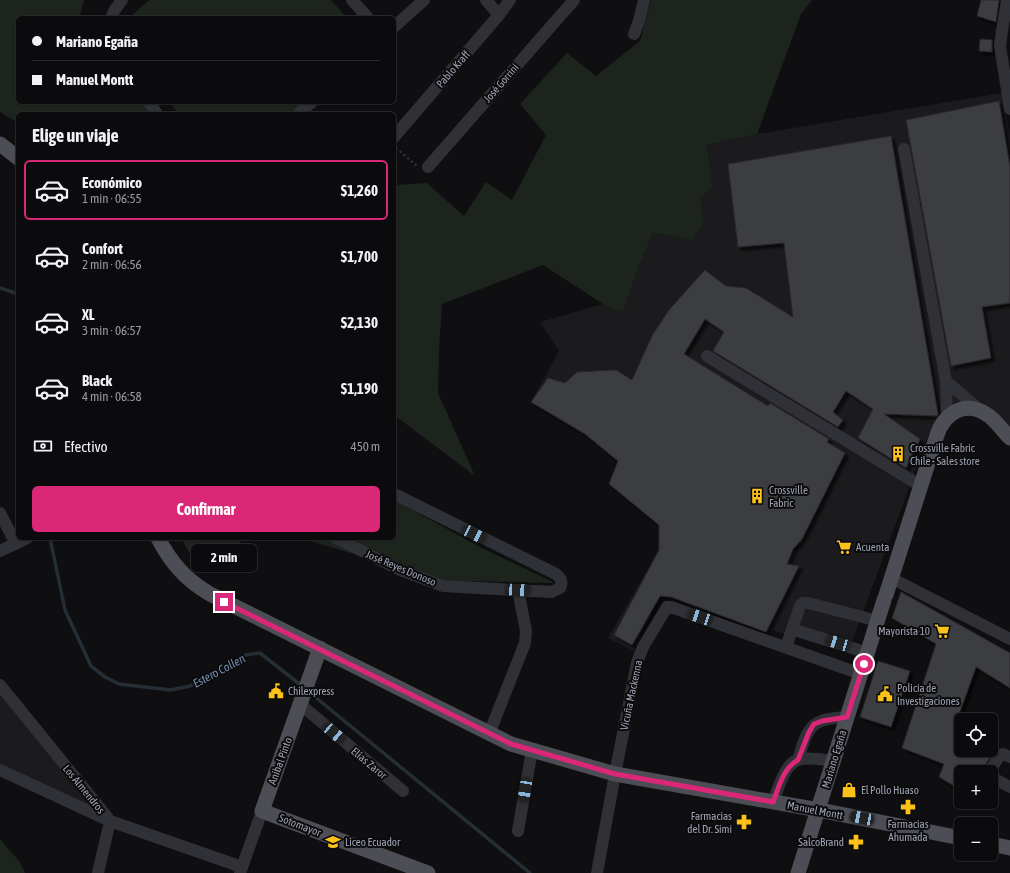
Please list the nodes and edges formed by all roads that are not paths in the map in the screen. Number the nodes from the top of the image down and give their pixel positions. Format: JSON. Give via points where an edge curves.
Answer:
{"nodes":[{"id":1,"x":122,"y":0,"type":"edge"},
{"id":2,"x":352,"y":0,"type":"edge"},
{"id":3,"x":424,"y":0,"type":"edge"},
{"id":4,"x":486,"y":0,"type":"edge"},
{"id":5,"x":510,"y":0,"type":"edge"},
{"id":6,"x":574,"y":0,"type":"edge"},
{"id":7,"x":644,"y":0,"type":"edge"},
{"id":8,"x":1007,"y":0,"type":"edge"},
{"id":9,"x":112,"y":15,"type":"edge"},
{"id":10,"x":499,"y":15,"type":"junction"},
{"id":11,"x":366,"y":16,"type":"edge"},
{"id":12,"x":396,"y":25,"type":"edge"},
{"id":13,"x":634,"y":34,"type":"dead end"},
{"id":14,"x":310,"y":104,"type":"edge"},
{"id":15,"x":1010,"y":109,"type":"edge"},
{"id":16,"x":300,"y":112,"type":"edge"},
{"id":17,"x":396,"y":135,"type":"edge"},
{"id":18,"x":0,"y":144,"type":"edge"},
{"id":19,"x":904,"y":149,"type":"dead end"},
{"id":20,"x":16,"y":156,"type":"edge"},
{"id":21,"x":428,"y":167,"type":"road end"},
{"id":22,"x":707,"y":356,"type":"dead end"},
{"id":23,"x":946,"y":381,"type":"junction"},
{"id":24,"x":980,"y":410,"type":"junction"},
{"id":25,"x":947,"y":417,"type":"junction"},
{"id":26,"x":1010,"y":438,"type":"edge"},
{"id":27,"x":921,"y":486,"type":"junction"},
{"id":28,"x":396,"y":495,"type":"edge"},
{"id":29,"x":0,"y":513,"type":"edge"},
{"id":30,"x":23,"y":540,"type":"edge"},
{"id":31,"x":159,"y":540,"type":"edge"},
{"id":32,"x":340,"y":540,"type":"edge"},
{"id":33,"x":16,"y":544,"type":"junction"},
{"id":34,"x":0,"y":551,"type":"edge"},
{"id":35,"x":891,"y":578,"type":"junction"},
{"id":36,"x":518,"y":590,"type":"junction"},
{"id":37,"x":878,"y":621,"type":"junction"},
{"id":38,"x":792,"y":629,"type":"junction"},
{"id":39,"x":1010,"y":639,"type":"edge"},
{"id":40,"x":786,"y":647,"type":"junction"},
{"id":41,"x":320,"y":648,"type":"junction"},
{"id":42,"x":868,"y":653,"type":"junction"},
{"id":43,"x":861,"y":674,"type":"junction"},
{"id":44,"x":0,"y":685,"type":"edge"},
{"id":45,"x":300,"y":702,"type":"junction"},
{"id":46,"x":847,"y":717,"type":"junction"},
{"id":47,"x":489,"y":734,"type":"junction"},
{"id":48,"x":532,"y":750,"type":"junction"},
{"id":49,"x":1010,"y":757,"type":"edge"},
{"id":50,"x":798,"y":760,"type":"junction"},
{"id":51,"x":833,"y":761,"type":"junction"},
{"id":52,"x":994,"y":765,"type":"edge"},
{"id":53,"x":0,"y":770,"type":"edge"},
{"id":54,"x":615,"y":774,"type":"junction"},
{"id":55,"x":998,"y":781,"type":"edge"},
{"id":56,"x":1010,"y":787,"type":"edge"},
{"id":57,"x":402,"y":791,"type":"dead end"},
{"id":58,"x":773,"y":802,"type":"junction"},
{"id":59,"x":819,"y":810,"type":"junction"},
{"id":60,"x":262,"y":811,"type":"junction"},
{"id":61,"x":110,"y":821,"type":"junction"},
{"id":62,"x":518,"y":831,"type":"dead end"},
{"id":63,"x":954,"y":837,"type":"edge"},
{"id":64,"x":998,"y":845,"type":"edge"},
{"id":65,"x":1010,"y":848,"type":"edge"},
{"id":66,"x":241,"y":870,"type":"edge"},
{"id":67,"x":98,"y":873,"type":"edge"},
{"id":68,"x":428,"y":873,"type":"edge"},
{"id":69,"x":597,"y":873,"type":"edge"},
{"id":70,"x":798,"y":873,"type":"edge"}],
"edges":[{"from":1,"to":9,"type":"street"},
{"from":2,"to":11,"type":"street"},
{"from":3,"to":12,"type":"street"},
{"from":4,"to":10,"type":"street"},
{"from":5,"to":10,"type":"street","name":"Pablo Kraff"},
{"from":6,"to":21,"type":"street","name":"José Gorrini"},
{"from":7,"to":13,"type":"street"},
{"from":8,"to":15,"type":"street","via":[[1000,46]]},
{"from":10,"to":17,"type":"street","name":"Pablo Kraff"},
{"from":14,"to":16,"type":"street"},
{"from":18,"to":20,"type":"main road"},
{"from":19,"to":23,"type":"street"},
{"from":22,"to":27,"type":"street"},
{"from":23,"to":24,"type":"street"},
{"from":23,"to":25,"type":"street"},
{"from":24,"to":25,"type":"main road","via":[[958,410]]},
{"from":24,"to":26,"type":"main road"},
{"from":25,"to":27,"type":"main road","name":"Mariano Egaña","via":[[940,428]]},
{"from":27,"to":35,"type":"main road","name":"Mariano Egaña"},
{"from":28,"to":36,"type":"street","name":"José Reyes Donoso","via":[[556,574],[562,581],[560,588],[555,592]]},
{"from":29,"to":33,"type":"street"},
{"from":30,"to":33,"type":"street"},
{"from":31,"to":41,"type":"main road","name":"Manuel Montt","via":[[178,570],[198,587]]},
{"from":32,"to":36,"type":"street","name":"José Reyes Donoso","via":[[400,570],[443,586]]},
{"from":33,"to":34,"type":"street"},
{"from":35,"to":37,"type":"main road","name":"Mariano Egaña"},
{"from":35,"to":39,"type":"street"},
{"from":36,"to":47,"type":"street","via":[[526,631],[525,643]]},
{"from":37,"to":38,"type":"street","via":[[803,603]]},
{"from":37,"to":42,"type":"main road","name":"Mariano Egaña"},
{"from":38,"to":40,"type":"street"},
{"from":38,"to":42,"type":"street"},
{"from":40,"to":43,"type":"street","name":"Vicuña Mackenna"},
{"from":40,"to":54,"type":"street","name":"Vicuña Mackenna","via":[[667,607],[638,658]]},
{"from":41,"to":45,"type":"main road","name":"Aníbal Pinto"},
{"from":41,"to":47,"type":"main road","name":"Manuel Montt"},
{"from":42,"to":43,"type":"main road","name":"Mariano Egaña"},
{"from":43,"to":46,"type":"main road","name":"Mariano Egaña"},
{"from":44,"to":61,"type":"street","name":"Los Almendros"},
{"from":45,"to":57,"type":"street","name":"Elías Zaror"},
{"from":45,"to":60,"type":"main road","name":"Aníbal Pinto"},
{"from":46,"to":50,"type":"street","via":[[814,724]]},
{"from":46,"to":51,"type":"main road","name":"Mariano Egaña"},
{"from":47,"to":48,"type":"main road","name":"Manuel Montt"},
{"from":48,"to":54,"type":"main road","name":"Manuel Montt"},
{"from":48,"to":62,"type":"street"},
{"from":49,"to":52,"type":"street","via":[[1000,755]]},
{"from":50,"to":51,"type":"street"},
{"from":50,"to":58,"type":"street","via":[[787,769]]},
{"from":51,"to":59,"type":"main road","name":"Mariano Egaña"},
{"from":53,"to":61,"type":"street"},
{"from":54,"to":58,"type":"main road","name":"Manuel Montt"},
{"from":54,"to":69,"type":"street","name":"Vicuña Mackenna"},
{"from":55,"to":56,"type":"street"},
{"from":58,"to":59,"type":"main road","name":"Manuel Montt"},
{"from":59,"to":63,"type":"main road","name":"Manuel Montt"},
{"from":59,"to":70,"type":"main road","name":"Mariano Egaña"},
{"from":60,"to":66,"type":"street","name":"Aníbal Pinto"},
{"from":60,"to":68,"type":"main road","name":"Sotomayor"},
{"from":61,"to":66,"type":"street","name":"Los Almendros"},
{"from":61,"to":67,"type":"street"},
{"from":64,"to":65,"type":"main road"}]}
